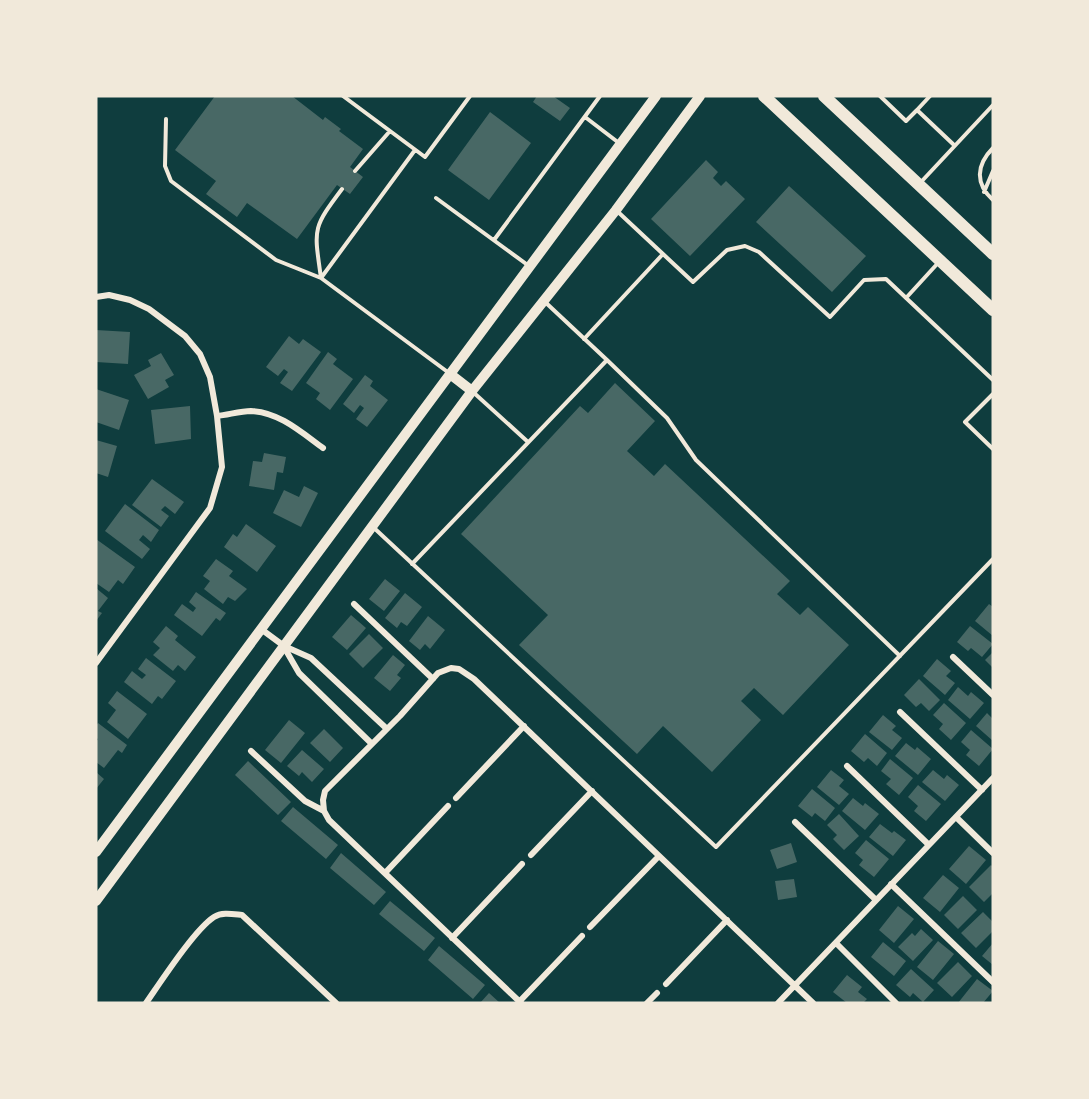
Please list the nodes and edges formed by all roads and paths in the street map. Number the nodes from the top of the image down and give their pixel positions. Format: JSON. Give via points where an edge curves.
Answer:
{"nodes":[{"id":1,"x":343,"y":96,"type":"edge"},
{"id":2,"x":470,"y":96,"type":"edge"},
{"id":3,"x":600,"y":96,"type":"edge"},
{"id":4,"x":656,"y":96,"type":"edge"},
{"id":5,"x":700,"y":96,"type":"edge"},
{"id":6,"x":764,"y":96,"type":"edge"},
{"id":7,"x":824,"y":96,"type":"edge"},
{"id":8,"x":880,"y":96,"type":"edge"},
{"id":9,"x":930,"y":96,"type":"edge"},
{"id":10,"x":993,"y":105,"type":"edge"},
{"id":11,"x":917,"y":110,"type":"junction"},
{"id":12,"x":585,"y":117,"type":"junction"},
{"id":13,"x":166,"y":119,"type":"dead end"},
{"id":14,"x":390,"y":131,"type":"junction"},
{"id":15,"x":620,"y":144,"type":"junction"},
{"id":16,"x":954,"y":145,"type":"junction"},
{"id":17,"x":993,"y":147,"type":"edge"},
{"id":18,"x":415,"y":150,"type":"junction"},
{"id":19,"x":355,"y":171,"type":"dead end"},
{"id":20,"x":993,"y":171,"type":"edge"},
{"id":21,"x":919,"y":185,"type":"junction"},
{"id":22,"x":342,"y":189,"type":"dead end"},
{"id":23,"x":984,"y":192,"type":"junction"},
{"id":24,"x":436,"y":198,"type":"dead end"},
{"id":25,"x":993,"y":200,"type":"edge"},
{"id":26,"x":616,"y":210,"type":"junction"},
{"id":27,"x":494,"y":240,"type":"junction"},
{"id":28,"x":663,"y":254,"type":"junction"},
{"id":29,"x":993,"y":254,"type":"edge"},
{"id":30,"x":940,"y":260,"type":"junction"},
{"id":31,"x":529,"y":266,"type":"junction"},
{"id":32,"x":321,"y":278,"type":"junction"},
{"id":33,"x":96,"y":297,"type":"edge"},
{"id":34,"x":906,"y":298,"type":"junction"},
{"id":35,"x":544,"y":301,"type":"junction"},
{"id":36,"x":992,"y":309,"type":"edge"},
{"id":37,"x":584,"y":339,"type":"junction"},
{"id":38,"x":606,"y":360,"type":"junction"},
{"id":39,"x":450,"y":374,"type":"junction"},
{"id":40,"x":993,"y":380,"type":"edge"},
{"id":41,"x":472,"y":391,"type":"junction"},
{"id":42,"x":993,"y":394,"type":"edge"},
{"id":43,"x":217,"y":416,"type":"junction"},
{"id":44,"x":528,"y":442,"type":"junction"},
{"id":45,"x":323,"y":448,"type":"dead end"},
{"id":46,"x":993,"y":449,"type":"edge"},
{"id":47,"x":373,"y":527,"type":"junction"},
{"id":48,"x":993,"y":559,"type":"edge"},
{"id":49,"x":412,"y":564,"type":"junction"},
{"id":50,"x":354,"y":604,"type":"dead end"},
{"id":51,"x":261,"y":629,"type":"junction"},
{"id":52,"x":284,"y":646,"type":"junction"},
{"id":53,"x":900,"y":657,"type":"junction"},
{"id":54,"x":953,"y":657,"type":"dead end"},
{"id":55,"x":96,"y":663,"type":"edge"},
{"id":56,"x":433,"y":679,"type":"junction"},
{"id":57,"x":993,"y":695,"type":"edge"},
{"id":58,"x":900,"y":712,"type":"dead end"},
{"id":59,"x":524,"y":726,"type":"junction"},
{"id":60,"x":387,"y":729,"type":"junction"},
{"id":61,"x":372,"y":744,"type":"junction"},
{"id":62,"x":251,"y":751,"type":"dead end"},
{"id":63,"x":847,"y":766,"type":"dead end"},
{"id":64,"x":993,"y":778,"type":"edge"},
{"id":65,"x":982,"y":790,"type":"junction"},
{"id":66,"x":592,"y":791,"type":"junction"},
{"id":67,"x":456,"y":798,"type":"dead end"},
{"id":68,"x":448,"y":806,"type":"dead end"},
{"id":69,"x":324,"y":811,"type":"junction"},
{"id":70,"x":956,"y":817,"type":"junction"},
{"id":71,"x":795,"y":822,"type":"dead end"},
{"id":72,"x":929,"y":845,"type":"junction"},
{"id":73,"x":96,"y":852,"type":"edge"},
{"id":74,"x":993,"y":853,"type":"edge"},
{"id":75,"x":531,"y":855,"type":"dead end"},
{"id":76,"x":659,"y":855,"type":"junction"},
{"id":77,"x":522,"y":864,"type":"dead end"},
{"id":78,"x":385,"y":873,"type":"junction"},
{"id":79,"x":891,"y":884,"type":"junction"},
{"id":80,"x":876,"y":900,"type":"junction"},
{"id":81,"x":96,"y":901,"type":"edge"},
{"id":82,"x":727,"y":920,"type":"junction"},
{"id":83,"x":590,"y":927,"type":"dead end"},
{"id":84,"x":582,"y":936,"type":"dead end"},
{"id":85,"x":452,"y":938,"type":"junction"},
{"id":86,"x":837,"y":943,"type":"junction"},
{"id":87,"x":993,"y":982,"type":"edge"},
{"id":88,"x":666,"y":984,"type":"dead end"},
{"id":89,"x":795,"y":985,"type":"junction"},
{"id":90,"x":657,"y":993,"type":"dead end"},
{"id":91,"x":520,"y":1002,"type":"edge"},
{"id":92,"x":146,"y":1003,"type":"edge"},
{"id":93,"x":336,"y":1003,"type":"edge"},
{"id":94,"x":647,"y":1003,"type":"edge"},
{"id":95,"x":777,"y":1003,"type":"edge"},
{"id":96,"x":813,"y":1003,"type":"edge"},
{"id":97,"x":896,"y":1003,"type":"edge"}],
"edges":[{"from":1,"to":14,"type":"lane"},
{"from":2,"to":18,"type":"lane","via":[[425,157]]},
{"from":3,"to":12,"type":"lane"},
{"from":4,"to":15,"type":"main road"},
{"from":5,"to":26,"type":"main road"},
{"from":6,"to":30,"type":"main road"},
{"from":7,"to":21,"type":"main road"},
{"from":8,"to":11,"type":"lane","via":[[906,121]]},
{"from":9,"to":11,"type":"lane"},
{"from":10,"to":16,"type":"lane"},
{"from":11,"to":16,"type":"lane"},
{"from":12,"to":15,"type":"lane"},
{"from":12,"to":27,"type":"lane"},
{"from":13,"to":32,"type":"lane","via":[[165,166],[171,181],[276,260]]},
{"from":14,"to":18,"type":"lane"},
{"from":14,"to":19,"type":"lane"},
{"from":15,"to":31,"type":"main road"},
{"from":16,"to":21,"type":"lane"},
{"from":17,"to":23,"type":"lane","via":[[979,177]]},
{"from":18,"to":32,"type":"lane"},
{"from":20,"to":23,"type":"lane"},
{"from":21,"to":29,"type":"main road"},
{"from":22,"to":32,"type":"lane","via":[[318,224],[315,237]]},
{"from":23,"to":25,"type":"lane"},
{"from":24,"to":27,"type":"lane"},
{"from":26,"to":28,"type":"lane"},
{"from":26,"to":35,"type":"main road"},
{"from":27,"to":31,"type":"lane"},
{"from":28,"to":34,"type":"lane","via":[[693,282],[727,250],[745,246],[759,252],[830,317],[864,280],[886,279]]},
{"from":28,"to":37,"type":"lane"},
{"from":30,"to":34,"type":"lane"},
{"from":30,"to":36,"type":"main road"},
{"from":31,"to":39,"type":"main road"},
{"from":32,"to":39,"type":"lane"},
{"from":33,"to":43,"type":"street","via":[[109,295],[130,300],[149,309],[184,336],[200,354],[210,377]]},
{"from":34,"to":40,"type":"lane"},
{"from":35,"to":37,"type":"lane"},
{"from":35,"to":41,"type":"main road"},
{"from":37,"to":38,"type":"lane"},
{"from":38,"to":44,"type":"lane"},
{"from":38,"to":53,"type":"lane","via":[[667,418],[696,460]]},
{"from":39,"to":41,"type":"main road"},
{"from":39,"to":51,"type":"main road"},
{"from":41,"to":44,"type":"lane"},
{"from":41,"to":47,"type":"main road"},
{"from":42,"to":46,"type":"lane","via":[[965,422]]},
{"from":43,"to":45,"type":"street","via":[[251,411],[270,415],[287,422]]},
{"from":43,"to":55,"type":"street","via":[[222,467],[210,508]]},
{"from":44,"to":49,"type":"lane"},
{"from":47,"to":49,"type":"lane"},
{"from":47,"to":52,"type":"main road"},
{"from":48,"to":53,"type":"lane"},
{"from":49,"to":53,"type":"lane","via":[[716,847]]},
{"from":50,"to":56,"type":"street"},
{"from":51,"to":52,"type":"street"},
{"from":51,"to":73,"type":"main road"},
{"from":52,"to":60,"type":"street","via":[[311,658]]},
{"from":52,"to":61,"type":"street","via":[[299,673]]},
{"from":52,"to":81,"type":"main road"},
{"from":54,"to":57,"type":"street"},
{"from":56,"to":59,"type":"street","via":[[444,670],[459,669]]},
{"from":56,"to":60,"type":"street"},
{"from":58,"to":65,"type":"street"},
{"from":59,"to":66,"type":"street"},
{"from":59,"to":67,"type":"street"},
{"from":60,"to":61,"type":"street"},
{"from":61,"to":69,"type":"street","via":[[325,791]]},
{"from":62,"to":69,"type":"street","via":[[305,801]]},
{"from":63,"to":72,"type":"street"},
{"from":64,"to":65,"type":"street"},
{"from":65,"to":70,"type":"street"},
{"from":66,"to":75,"type":"street"},
{"from":66,"to":76,"type":"street"},
{"from":68,"to":78,"type":"street"},
{"from":69,"to":78,"type":"street"},
{"from":70,"to":72,"type":"street"},
{"from":70,"to":74,"type":"street"},
{"from":71,"to":80,"type":"street"},
{"from":72,"to":79,"type":"street"},
{"from":76,"to":82,"type":"street"},
{"from":76,"to":83,"type":"street"},
{"from":77,"to":85,"type":"street"},
{"from":78,"to":85,"type":"street"},
{"from":79,"to":80,"type":"street"},
{"from":79,"to":87,"type":"street"},
{"from":80,"to":86,"type":"street"},
{"from":82,"to":88,"type":"street"},
{"from":82,"to":89,"type":"street"},
{"from":84,"to":91,"type":"street"},
{"from":85,"to":91,"type":"street"},
{"from":86,"to":89,"type":"street"},
{"from":86,"to":97,"type":"street"},
{"from":89,"to":95,"type":"street"},
{"from":89,"to":96,"type":"street"},
{"from":90,"to":94,"type":"street"},
{"from":92,"to":93,"type":"street","via":[[200,931],[214,917],[227,913],[242,915]]}]}
